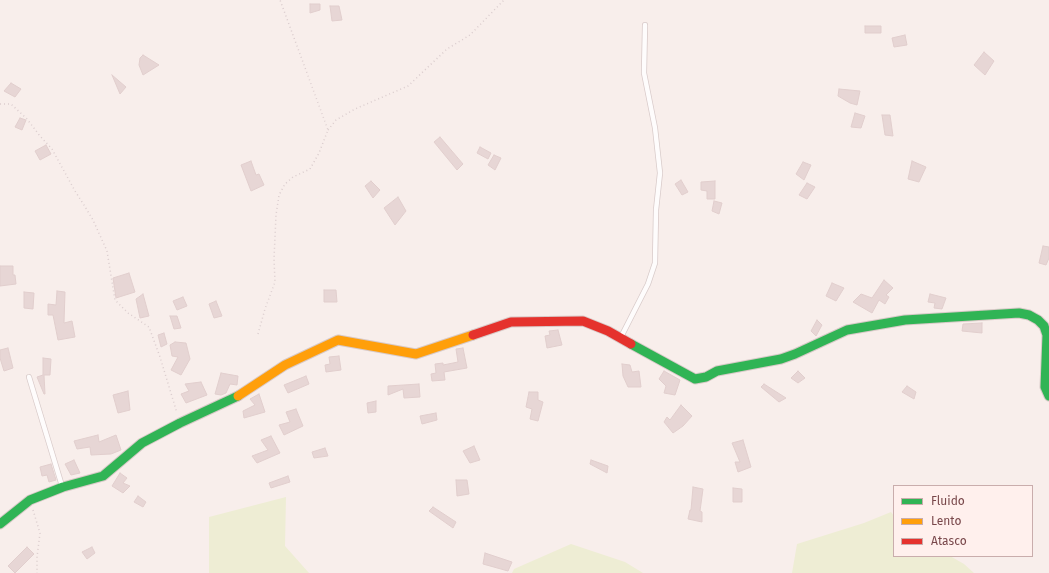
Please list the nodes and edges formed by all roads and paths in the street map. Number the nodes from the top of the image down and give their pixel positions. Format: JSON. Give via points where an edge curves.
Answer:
{"nodes":[{"id":1,"x":280,"y":0,"type":"edge"},
{"id":2,"x":504,"y":0,"type":"edge"},
{"id":3,"x":645,"y":25,"type":"dead end"},
{"id":4,"x":0,"y":104,"type":"edge"},
{"id":5,"x":328,"y":130,"type":"junction"},
{"id":6,"x":258,"y":334,"type":"dead end"},
{"id":7,"x":621,"y":338,"type":"junction"},
{"id":8,"x":30,"y":377,"type":"dead end"},
{"id":9,"x":1049,"y":396,"type":"edge"},
{"id":10,"x":180,"y":423,"type":"junction"},
{"id":11,"x":63,"y":487,"type":"junction"},
{"id":12,"x":30,"y":500,"type":"junction"},
{"id":13,"x":0,"y":524,"type":"edge"},
{"id":14,"x":38,"y":573,"type":"edge"}],
"edges":[{"from":1,"to":5,"type":"path"},
{"from":2,"to":5,"type":"path","via":[[470,35],[446,49],[408,86],[354,109],[336,120]]},
{"from":3,"to":7,"type":"lane","via":[[644,73],[655,128],[660,173],[655,263],[648,284]]},
{"from":4,"to":10,"type":"path","via":[[11,104],[28,119],[52,149],[88,210],[107,251],[115,300],[128,313],[149,327]]},
{"from":5,"to":6,"type":"path","via":[[310,169],[285,184],[279,195],[276,215],[275,282]]},
{"from":7,"to":9,"type":"street","via":[[696,379],[717,371],[781,359],[847,330],[905,320],[1019,313],[1029,315],[1044,326],[1047,335],[1045,388]]},
{"from":7,"to":10,"type":"street","via":[[582,321],[511,322],[416,354],[338,340],[286,365],[244,393]]},
{"from":8,"to":11,"type":"lane"},
{"from":10,"to":11,"type":"street","via":[[142,443],[103,476]]},
{"from":11,"to":12,"type":"street"},
{"from":12,"to":13,"type":"street"},
{"from":12,"to":14,"type":"path","via":[[40,533]]}]}
